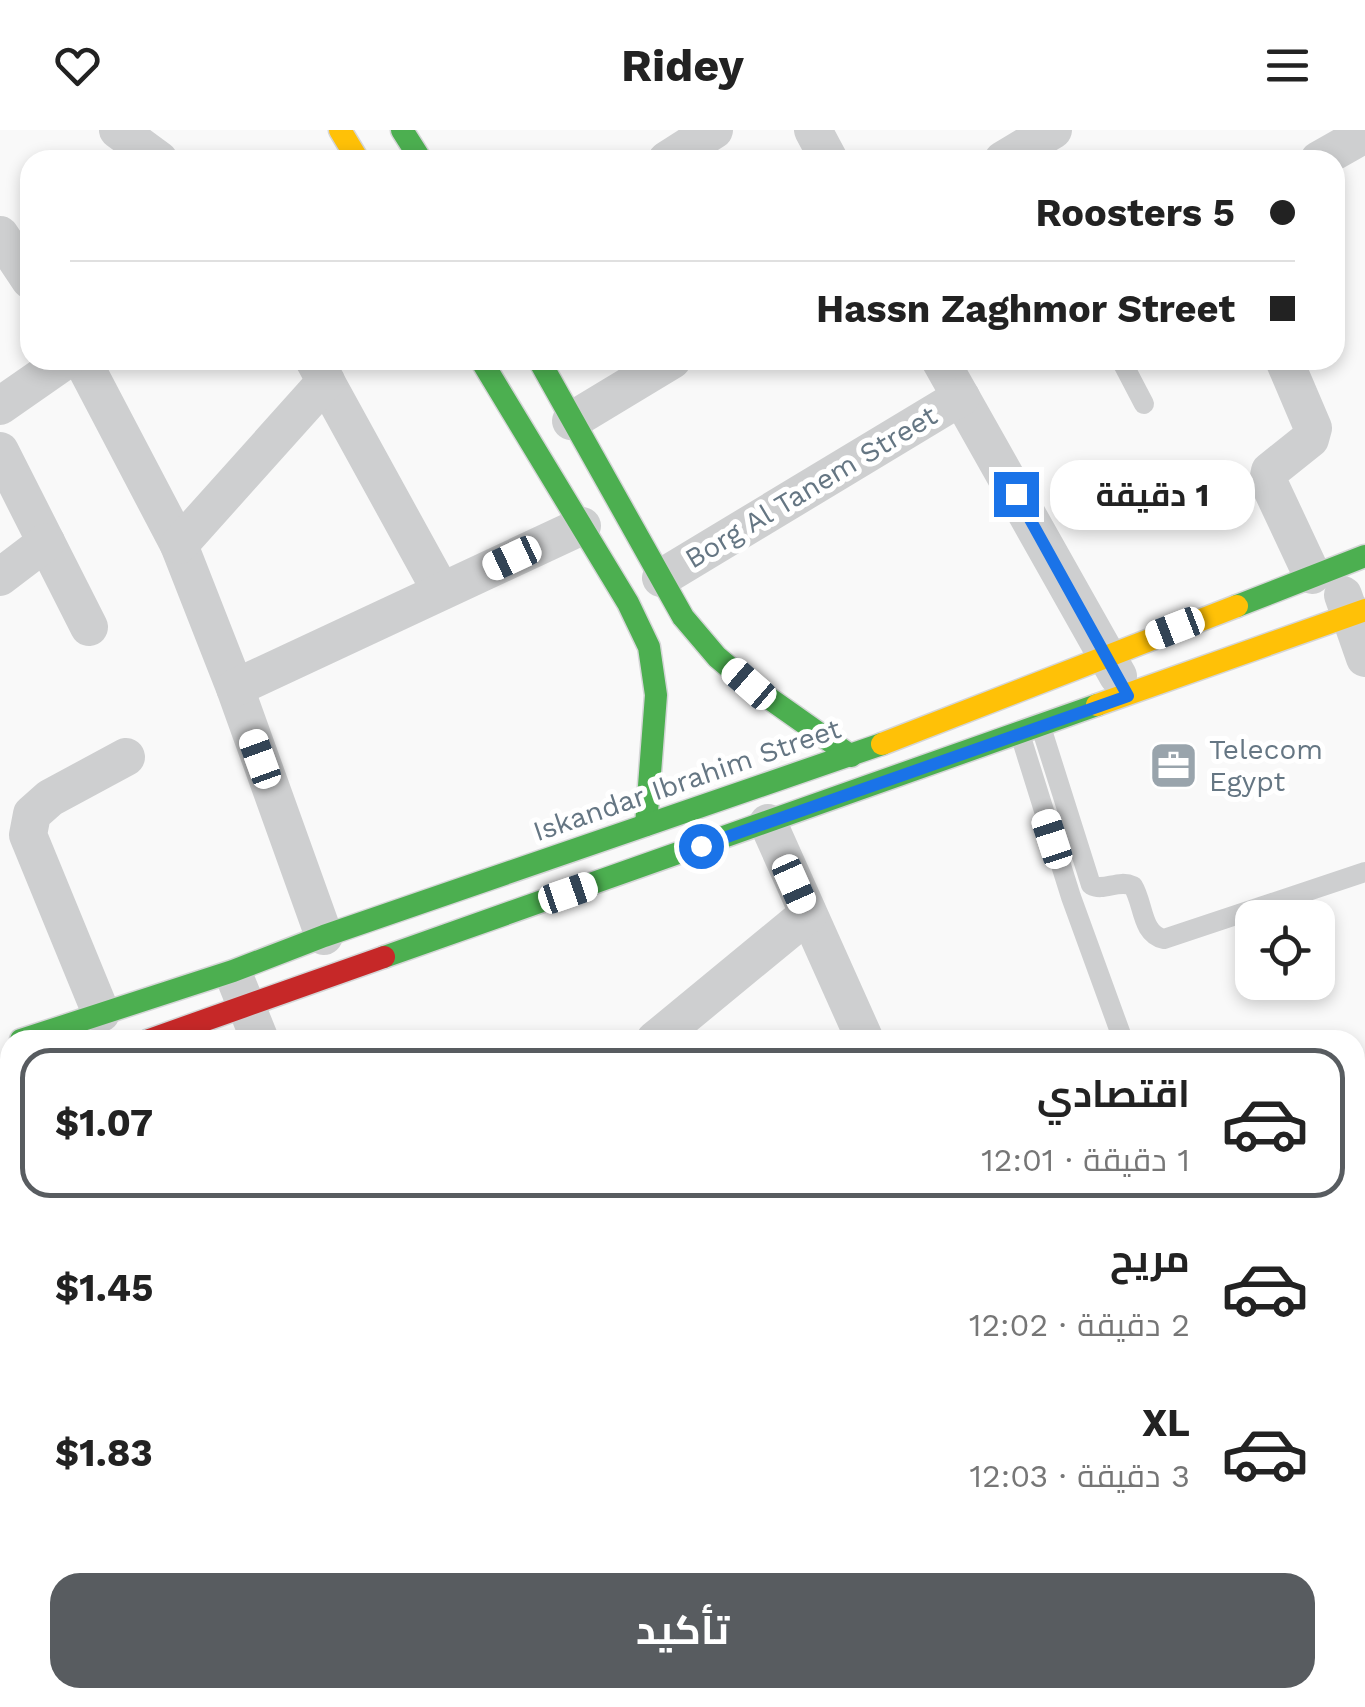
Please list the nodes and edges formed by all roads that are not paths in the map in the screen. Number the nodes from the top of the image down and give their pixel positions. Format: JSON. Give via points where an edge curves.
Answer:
{"nodes":[{"id":1,"x":118,"y":130,"type":"edge"},
{"id":2,"x":714,"y":130,"type":"edge"},
{"id":3,"x":1053,"y":130,"type":"edge"},
{"id":4,"x":1365,"y":134,"type":"edge"},
{"id":5,"x":145,"y":150,"type":"edge"},
{"id":6,"x":682,"y":150,"type":"edge"},
{"id":7,"x":1020,"y":150,"type":"edge"},
{"id":8,"x":1336,"y":150,"type":"edge"},
{"id":9,"x":0,"y":235,"type":"edge"},
{"id":10,"x":20,"y":265,"type":"edge"},
{"id":11,"x":52,"y":370,"type":"edge"},
{"id":12,"x":87,"y":370,"type":"edge"},
{"id":13,"x":486,"y":370,"type":"edge"},
{"id":14,"x":544,"y":370,"type":"edge"},
{"id":15,"x":656,"y":370,"type":"edge"},
{"id":16,"x":946,"y":370,"type":"edge"},
{"id":17,"x":1126,"y":370,"type":"edge"},
{"id":18,"x":1288,"y":370,"type":"edge"},
{"id":19,"x":320,"y":371,"type":"edge"},
{"id":20,"x":961,"y":397,"type":"junction"},
{"id":21,"x":1144,"y":404,"type":"dead end"},
{"id":22,"x":0,"y":406,"type":"edge"},
{"id":23,"x":572,"y":421,"type":"junction"},
{"id":24,"x":0,"y":451,"type":"edge"},
{"id":25,"x":582,"y":526,"type":"junction"},
{"id":26,"x":46,"y":542,"type":"junction"},
{"id":27,"x":179,"y":546,"type":"junction"},
{"id":28,"x":1337,"y":566,"type":"edge"},
{"id":29,"x":0,"y":577,"type":"edge"},
{"id":30,"x":660,"y":578,"type":"junction"},
{"id":31,"x":441,"y":591,"type":"junction"},
{"id":32,"x":1358,"y":613,"type":"edge"},
{"id":33,"x":89,"y":627,"type":"dead end"},
{"id":34,"x":1106,"y":655,"type":"junction"},
{"id":35,"x":1365,"y":658,"type":"edge"},
{"id":36,"x":235,"y":688,"type":"junction"},
{"id":37,"x":1128,"y":696,"type":"junction"},
{"id":38,"x":1031,"y":731,"type":"junction"},
{"id":39,"x":851,"y":756,"type":"junction"},
{"id":40,"x":126,"y":757,"type":"dead end"},
{"id":41,"x":768,"y":823,"type":"junction"},
{"id":42,"x":646,"y":825,"type":"junction"},
{"id":43,"x":1365,"y":872,"type":"edge"},
{"id":44,"x":808,"y":914,"type":"junction"},
{"id":45,"x":324,"y":936,"type":"junction"},
{"id":46,"x":239,"y":988,"type":"junction"},
{"id":47,"x":101,"y":1012,"type":"junction"},
{"id":48,"x":50,"y":1030,"type":"edge"},
{"id":49,"x":166,"y":1030,"type":"edge"},
{"id":50,"x":256,"y":1030,"type":"edge"},
{"id":51,"x":667,"y":1030,"type":"edge"},
{"id":52,"x":860,"y":1030,"type":"edge"},
{"id":53,"x":1119,"y":1030,"type":"edge"}],
"edges":[{"from":1,"to":5,"type":"street"},
{"from":2,"to":6,"type":"street"},
{"from":3,"to":7,"type":"street"},
{"from":4,"to":8,"type":"street"},
{"from":9,"to":10,"type":"street"},
{"from":11,"to":22,"type":"street"},
{"from":12,"to":27,"type":"street"},
{"from":13,"to":25,"type":"street"},
{"from":14,"to":23,"type":"street"},
{"from":15,"to":23,"type":"street"},
{"from":16,"to":20,"type":"street"},
{"from":17,"to":21,"type":"lane"},
{"from":18,"to":28,"type":"street","via":[[1313,428],[1268,481]]},
{"from":19,"to":27,"type":"street"},
{"from":19,"to":31,"type":"street"},
{"from":20,"to":30,"type":"street","name":"Borg Al Tanem Street"},
{"from":20,"to":34,"type":"street"},
{"from":23,"to":30,"type":"street"},
{"from":24,"to":26,"type":"street"},
{"from":25,"to":31,"type":"street"},
{"from":25,"to":42,"type":"street","via":[[649,647],[656,695]]},
{"from":26,"to":29,"type":"street"},
{"from":26,"to":33,"type":"street"},
{"from":27,"to":36,"type":"street"},
{"from":28,"to":32,"type":"street"},
{"from":28,"to":34,"type":"street","name":"Iskandar Ibrahim Street"},
{"from":30,"to":39,"type":"street","via":[[718,657]]},
{"from":31,"to":36,"type":"street"},
{"from":32,"to":35,"type":"street"},
{"from":32,"to":37,"type":"street","name":"Iskandar Ibrahim Street"},
{"from":34,"to":37,"type":"street"},
{"from":34,"to":39,"type":"street","name":"Iskandar Ibrahim Street"},
{"from":36,"to":45,"type":"street"},
{"from":37,"to":38,"type":"street","name":"Iskandar Ibrahim Street"},
{"from":38,"to":41,"type":"street","name":"Iskandar Ibrahim Street"},
{"from":38,"to":43,"type":"lane","via":[[1091,885],[1133,886],[1154,937]]},
{"from":38,"to":53,"type":"lane","via":[[1071,897]]},
{"from":39,"to":42,"type":"street","name":"Iskandar Ibrahim Street"},
{"from":40,"to":47,"type":"street","via":[[50,798],[32,814],[28,835]]},
{"from":41,"to":44,"type":"street"},
{"from":41,"to":46,"type":"street","name":"Iskandar Ibrahim Street"},
{"from":42,"to":45,"type":"street","name":"Iskandar Ibrahim Street"},
{"from":44,"to":51,"type":"street"},
{"from":44,"to":52,"type":"street"},
{"from":45,"to":46,"type":"street","name":"Iskandar Ibrahim Street"},
{"from":46,"to":47,"type":"street","name":"Iskandar Ibrahim Street"},
{"from":46,"to":49,"type":"street","name":"Iskandar Ibrahim Street"},
{"from":46,"to":50,"type":"street"},
{"from":47,"to":48,"type":"street","name":"Iskandar Ibrahim Street"}]}
